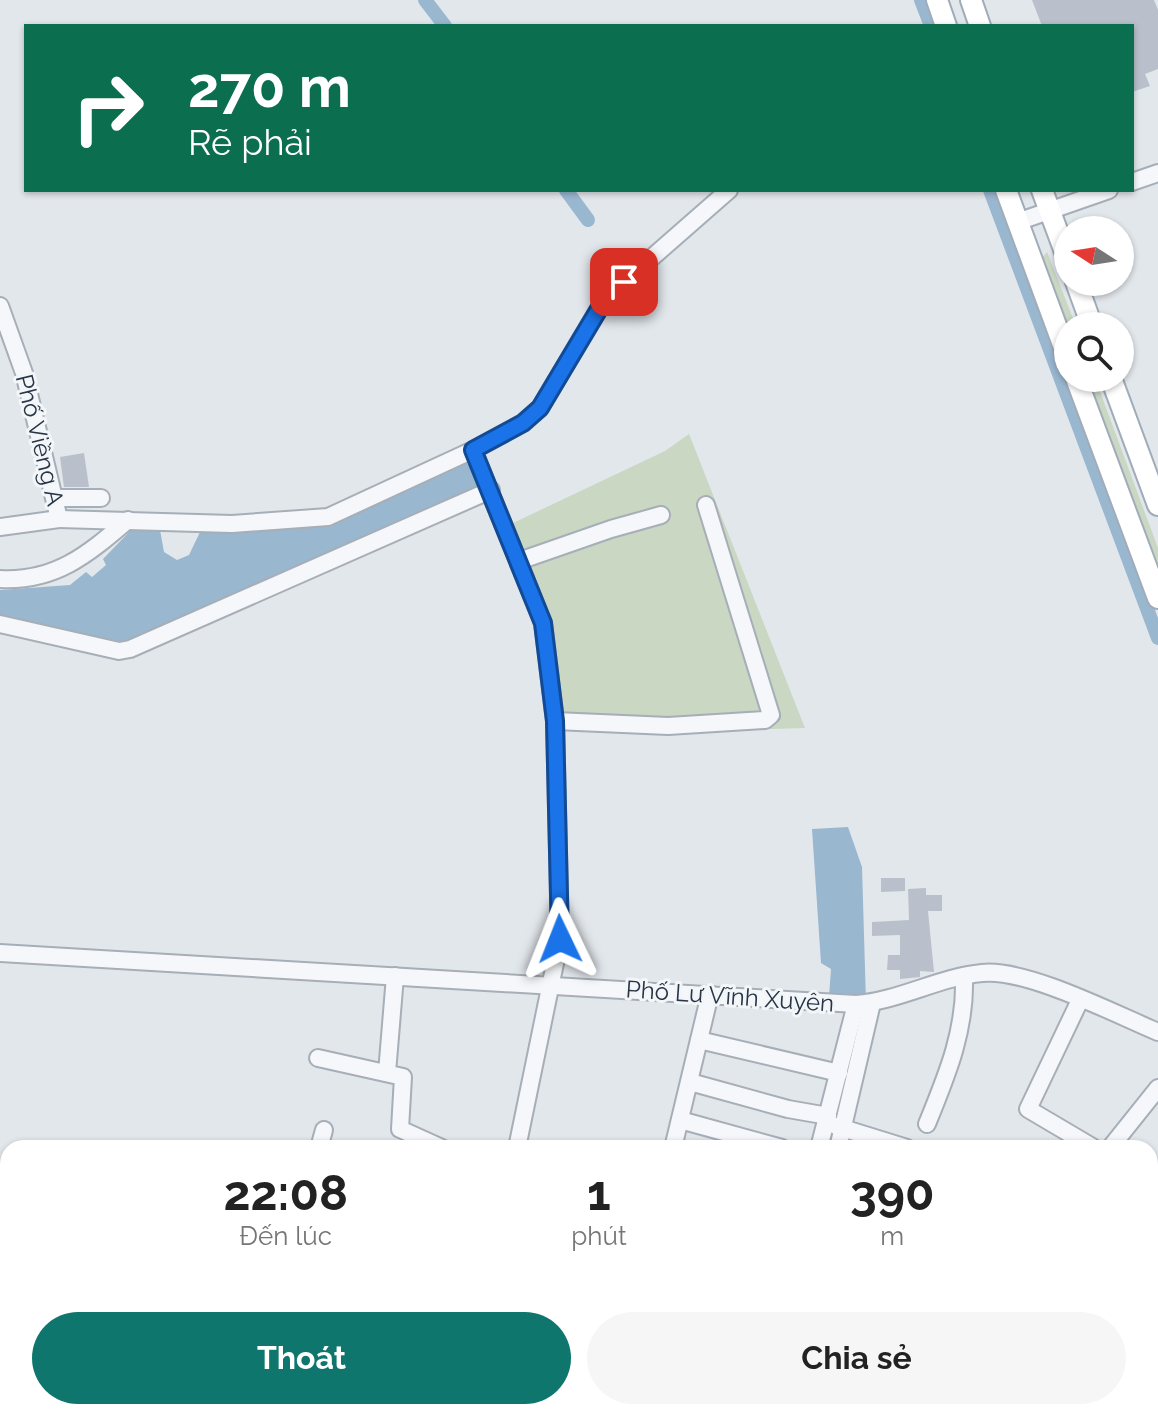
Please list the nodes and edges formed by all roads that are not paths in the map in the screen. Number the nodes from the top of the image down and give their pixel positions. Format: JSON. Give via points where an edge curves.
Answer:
{"nodes":[{"id":1,"x":971,"y":0,"type":"edge"},
{"id":2,"x":979,"y":24,"type":"edge"},
{"id":3,"x":1158,"y":173,"type":"edge"},
{"id":4,"x":1134,"y":181,"type":"edge"},
{"id":5,"x":727,"y":192,"type":"edge"},
{"id":6,"x":1007,"y":192,"type":"edge"},
{"id":7,"x":1043,"y":192,"type":"edge"},
{"id":8,"x":1103,"y":192,"type":"edge"},
{"id":9,"x":1050,"y":211,"type":"junction"},
{"id":10,"x":1017,"y":222,"type":"junction"},
{"id":11,"x":1054,"y":222,"type":"edge"},
{"id":12,"x":0,"y":306,"type":"edge"},
{"id":13,"x":1054,"y":321,"type":"edge"},
{"id":14,"x":1081,"y":392,"type":"edge"},
{"id":15,"x":1116,"y":392,"type":"edge"},
{"id":16,"x":473,"y":450,"type":"junction"},
{"id":17,"x":488,"y":484,"type":"junction"},
{"id":18,"x":55,"y":498,"type":"junction"},
{"id":19,"x":101,"y":498,"type":"dead end"},
{"id":20,"x":706,"y":505,"type":"dead end"},
{"id":21,"x":1158,"y":505,"type":"edge"},
{"id":22,"x":661,"y":515,"type":"dead end"},
{"id":23,"x":59,"y":519,"type":"junction"},
{"id":24,"x":128,"y":520,"type":"junction"},
{"id":25,"x":0,"y":527,"type":"edge"},
{"id":26,"x":519,"y":561,"type":"junction"},
{"id":27,"x":0,"y":579,"type":"edge"},
{"id":28,"x":1158,"y":598,"type":"edge"},
{"id":29,"x":0,"y":624,"type":"edge"},
{"id":30,"x":555,"y":721,"type":"junction"},
{"id":31,"x":0,"y":953,"type":"edge"},
{"id":32,"x":395,"y":976,"type":"junction"},
{"id":33,"x":964,"y":976,"type":"junction"},
{"id":34,"x":553,"y":985,"type":"junction"},
{"id":35,"x":710,"y":994,"type":"junction"},
{"id":36,"x":1080,"y":1000,"type":"junction"},
{"id":37,"x":864,"y":1004,"type":"junction"},
{"id":38,"x":1158,"y":1032,"type":"edge"},
{"id":39,"x":699,"y":1040,"type":"junction"},
{"id":40,"x":318,"y":1058,"type":"dead end"},
{"id":41,"x":387,"y":1073,"type":"junction"},
{"id":42,"x":839,"y":1073,"type":"junction"},
{"id":43,"x":690,"y":1082,"type":"junction"},
{"id":44,"x":1158,"y":1088,"type":"edge"},
{"id":45,"x":827,"y":1119,"type":"junction"},
{"id":46,"x":680,"y":1120,"type":"junction"},
{"id":47,"x":927,"y":1124,"type":"dead end"},
{"id":48,"x":843,"y":1128,"type":"junction"},
{"id":49,"x":324,"y":1130,"type":"dead end"},
{"id":50,"x":321,"y":1140,"type":"edge"},
{"id":51,"x":424,"y":1140,"type":"edge"},
{"id":52,"x":519,"y":1140,"type":"edge"},
{"id":53,"x":675,"y":1140,"type":"edge"},
{"id":54,"x":751,"y":1140,"type":"edge"},
{"id":55,"x":821,"y":1140,"type":"edge"},
{"id":56,"x":840,"y":1140,"type":"edge"},
{"id":57,"x":881,"y":1140,"type":"edge"},
{"id":58,"x":1080,"y":1140,"type":"edge"},
{"id":59,"x":1116,"y":1140,"type":"edge"}],
"edges":[{"from":1,"to":2,"type":"main road"},
{"from":3,"to":4,"type":"street"},
{"from":5,"to":16,"type":"street","via":[[599,309],[540,408]]},
{"from":6,"to":10,"type":"main road"},
{"from":7,"to":9,"type":"main road"},
{"from":8,"to":9,"type":"street"},
{"from":9,"to":10,"type":"street"},
{"from":9,"to":11,"type":"main road"},
{"from":10,"to":13,"type":"main road"},
{"from":12,"to":18,"type":"street","name":"Phố Viềng A","via":[[24,373]]},
{"from":14,"to":28,"type":"main road"},
{"from":15,"to":21,"type":"main road"},
{"from":16,"to":17,"type":"street"},
{"from":16,"to":24,"type":"street","via":[[328,517],[232,524]]},
{"from":17,"to":26,"type":"street"},
{"from":17,"to":29,"type":"street","via":[[130,649],[119,651]]},
{"from":18,"to":19,"type":"street"},
{"from":18,"to":23,"type":"street","name":"Phố Viềng A"},
{"from":20,"to":30,"type":"street","via":[[771,715],[765,720],[668,726]]},
{"from":22,"to":26,"type":"street"},
{"from":23,"to":24,"type":"street"},
{"from":23,"to":25,"type":"street","name":"Phố Viềng A"},
{"from":24,"to":27,"type":"street","via":[[59,571]]},
{"from":26,"to":30,"type":"street","via":[[543,623]]},
{"from":30,"to":34,"type":"street","via":[[560,939]]},
{"from":31,"to":32,"type":"street","name":"Phố Lư Vĩnh Xuyên"},
{"from":32,"to":34,"type":"street","name":"Phố Lư Vĩnh Xuyên"},
{"from":32,"to":41,"type":"street"},
{"from":33,"to":36,"type":"street","name":"Phố Lư Vĩnh Xuyên","via":[[1011,975]]},
{"from":33,"to":37,"type":"street","name":"Phố Lư Vĩnh Xuyên"},
{"from":33,"to":47,"type":"street","via":[[965,1009],[957,1044]]},
{"from":34,"to":35,"type":"street","name":"Phố Lư Vĩnh Xuyên"},
{"from":34,"to":52,"type":"street"},
{"from":35,"to":37,"type":"street","name":"Phố Lư Vĩnh Xuyên"},
{"from":35,"to":39,"type":"street"},
{"from":36,"to":38,"type":"street","name":"Phố Lư Vĩnh Xuyên"},
{"from":36,"to":58,"type":"street","via":[[1028,1109]]},
{"from":37,"to":42,"type":"street"},
{"from":37,"to":48,"type":"street"},
{"from":39,"to":42,"type":"street"},
{"from":39,"to":43,"type":"street"},
{"from":40,"to":41,"type":"street"},
{"from":41,"to":51,"type":"street","via":[[403,1077],[400,1129]]},
{"from":42,"to":45,"type":"street"},
{"from":43,"to":45,"type":"street"},
{"from":43,"to":46,"type":"street"},
{"from":44,"to":59,"type":"street"},
{"from":45,"to":48,"type":"street"},
{"from":45,"to":55,"type":"street"},
{"from":46,"to":53,"type":"street"},
{"from":46,"to":54,"type":"street"},
{"from":48,"to":56,"type":"street"},
{"from":48,"to":57,"type":"street"},
{"from":49,"to":50,"type":"street"}]}
